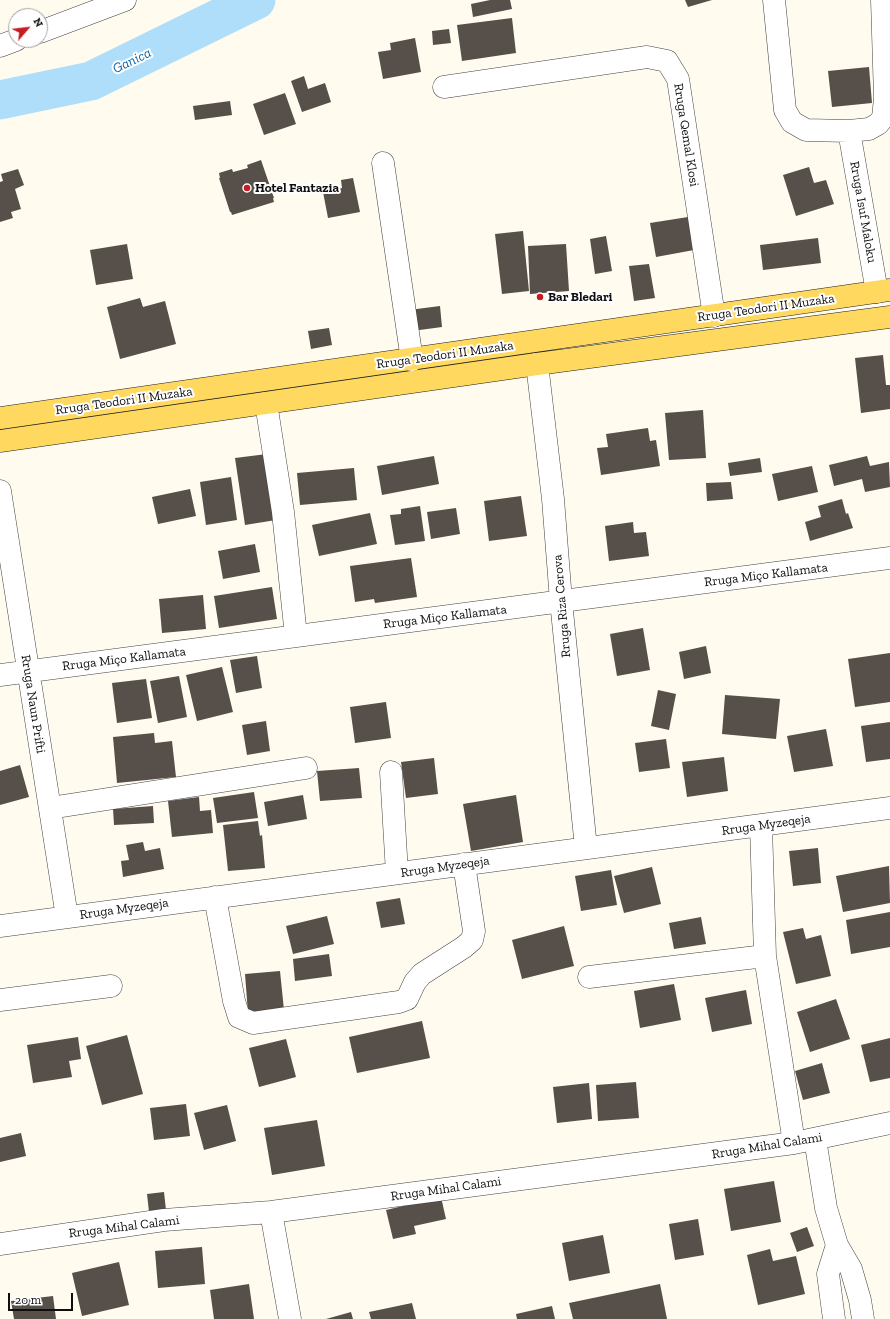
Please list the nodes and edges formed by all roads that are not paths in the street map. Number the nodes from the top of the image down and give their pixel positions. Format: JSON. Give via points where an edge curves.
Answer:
{"nodes":[{"id":1,"x":126,"y":0,"type":"edge"},
{"id":2,"x":774,"y":0,"type":"edge"},
{"id":3,"x":882,"y":0,"type":"edge"},
{"id":4,"x":48,"y":29,"type":"edge"},
{"id":5,"x":444,"y":87,"type":"dead end"},
{"id":6,"x":849,"y":131,"type":"junction"},
{"id":7,"x":383,"y":163,"type":"dead end"},
{"id":8,"x":884,"y":291,"type":"edge"},
{"id":9,"x":714,"y":316,"type":"junction"},
{"id":10,"x":890,"y":317,"type":"edge"},
{"id":11,"x":412,"y":360,"type":"junction"},
{"id":12,"x":537,"y":364,"type":"junction"},
{"id":13,"x":266,"y":403,"type":"junction"},
{"id":14,"x":0,"y":418,"type":"edge"},
{"id":15,"x":0,"y":441,"type":"edge"},
{"id":16,"x":0,"y":491,"type":"edge"},
{"id":17,"x":890,"y":558,"type":"edge"},
{"id":18,"x":561,"y":602,"type":"junction"},
{"id":19,"x":296,"y":636,"type":"junction"},
{"id":20,"x":28,"y":671,"type":"junction"},
{"id":21,"x":0,"y":675,"type":"edge"},
{"id":22,"x":306,"y":768,"type":"dead end"},
{"id":23,"x":391,"y":772,"type":"dead end"},
{"id":24,"x":50,"y":808,"type":"junction"},
{"id":25,"x":890,"y":808,"type":"edge"},
{"id":26,"x":761,"y":826,"type":"junction"},
{"id":27,"x":586,"y":848,"type":"junction"},
{"id":28,"x":464,"y":864,"type":"junction"},
{"id":29,"x":397,"y":873,"type":"junction"},
{"id":30,"x":214,"y":897,"type":"junction"},
{"id":31,"x":67,"y":917,"type":"junction"},
{"id":32,"x":0,"y":926,"type":"edge"},
{"id":33,"x":765,"y":956,"type":"junction"},
{"id":34,"x":589,"y":977,"type":"dead end"},
{"id":35,"x":111,"y":986,"type":"dead end"},
{"id":36,"x":0,"y":1000,"type":"edge"},
{"id":37,"x":890,"y":1123,"type":"edge"},
{"id":38,"x":815,"y":1139,"type":"junction"},
{"id":39,"x":794,"y":1143,"type":"junction"},
{"id":40,"x":271,"y":1212,"type":"junction"},
{"id":41,"x":0,"y":1244,"type":"edge"},
{"id":42,"x":837,"y":1246,"type":"junction"},
{"id":43,"x":290,"y":1319,"type":"edge"},
{"id":44,"x":834,"y":1319,"type":"edge"},
{"id":45,"x":863,"y":1319,"type":"edge"}],
"edges":[{"from":1,"to":4,"type":"street"},
{"from":2,"to":6,"type":"street","via":[[785,110],[792,122],[806,130]]},
{"from":3,"to":6,"type":"street","via":[[885,98],[883,118],[869,129]]},
{"from":5,"to":9,"type":"street","name":"Rruga Qemal Klosi","via":[[647,57],[667,61],[678,79]]},
{"from":6,"to":8,"type":"street","name":"Rruga Isuf Maloku"},
{"from":7,"to":11,"type":"street"},
{"from":8,"to":9,"type":"main road","name":"Rruga Teodori II Muzaka"},
{"from":9,"to":11,"type":"main road","name":"Rruga Teodori II Muzaka"},
{"from":10,"to":12,"type":"main road","name":"Rruga Teodori II Muzaka"},
{"from":11,"to":14,"type":"main road","name":"Rruga Teodori II Muzaka"},
{"from":12,"to":13,"type":"main road","name":"Rruga Teodori II Muzaka"},
{"from":12,"to":18,"type":"street","name":"Rruga Riza Cerova","via":[[553,499]]},
{"from":13,"to":15,"type":"main road","name":"Rruga Teodori II Muzaka"},
{"from":13,"to":19,"type":"street","via":[[283,512]]},
{"from":16,"to":20,"type":"street","name":"Rruga Naun Prifti"},
{"from":17,"to":18,"type":"street","name":"Rruga Miço Kallamata"},
{"from":18,"to":19,"type":"street","name":"Rruga Miço Kallamata"},
{"from":18,"to":27,"type":"street","name":"Rruga Riza Cerova"},
{"from":19,"to":20,"type":"street","name":"Rruga Miço Kallamata"},
{"from":20,"to":21,"type":"street","name":"Rruga Miço Kallamata"},
{"from":20,"to":24,"type":"street","name":"Rruga Naun Prifti"},
{"from":22,"to":24,"type":"street"},
{"from":23,"to":29,"type":"street"},
{"from":24,"to":31,"type":"street","name":"Rruga Naun Prifti"},
{"from":25,"to":26,"type":"street","name":"Rruga Myzeqeja"},
{"from":26,"to":27,"type":"street","name":"Rruga Myzeqeja"},
{"from":26,"to":33,"type":"street"},
{"from":27,"to":28,"type":"street","name":"Rruga Myzeqeja"},
{"from":28,"to":29,"type":"street","name":"Rruga Myzeqeja"},
{"from":28,"to":30,"type":"street","via":[[474,931],[472,940],[422,974],[406,999],[253,1023],[240,1016],[234,1001]]},
{"from":29,"to":30,"type":"street","name":"Rruga Myzeqeja"},
{"from":30,"to":31,"type":"street","name":"Rruga Myzeqeja"},
{"from":31,"to":32,"type":"street","name":"Rruga Myzeqeja"},
{"from":33,"to":34,"type":"street"},
{"from":33,"to":39,"type":"street"},
{"from":35,"to":36,"type":"street"},
{"from":37,"to":38,"type":"street","name":"Rruga Mihal Calami"},
{"from":38,"to":39,"type":"street","name":"Rruga Mihal Calami"},
{"from":38,"to":42,"type":"street","via":[[826,1208]]},
{"from":39,"to":40,"type":"street","name":"Rruga Mihal Calami"},
{"from":40,"to":41,"type":"street","name":"Rruga Mihal Calami","via":[[164,1220]]},
{"from":40,"to":43,"type":"street"},
{"from":42,"to":44,"type":"street","via":[[828,1274]]},
{"from":42,"to":45,"type":"street","via":[[851,1269]]}]}
